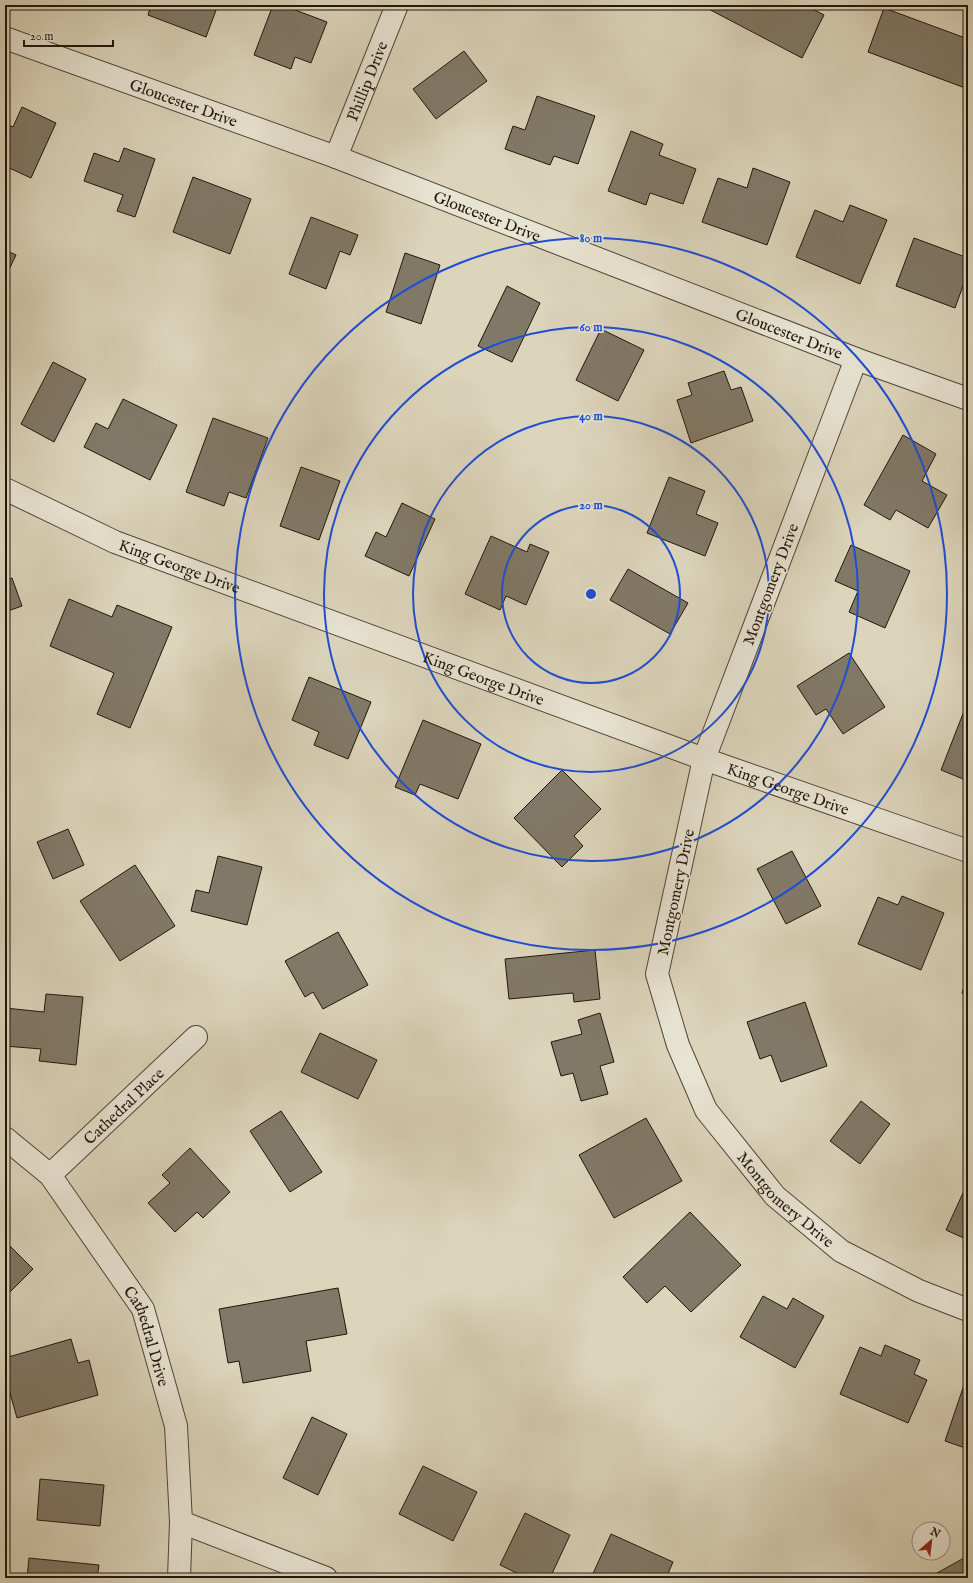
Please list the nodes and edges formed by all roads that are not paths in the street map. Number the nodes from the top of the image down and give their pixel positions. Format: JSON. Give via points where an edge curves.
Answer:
{"nodes":[{"id":1,"x":397,"y":5,"type":"edge"},
{"id":2,"x":5,"y":38,"type":"edge"},
{"id":3,"x":336,"y":157,"type":"junction"},
{"id":4,"x":856,"y":359,"type":"junction"},
{"id":5,"x":968,"y":399,"type":"edge"},
{"id":6,"x":5,"y":489,"type":"edge"},
{"id":7,"x":704,"y":759,"type":"junction"},
{"id":8,"x":968,"y":851,"type":"edge"},
{"id":9,"x":196,"y":1037,"type":"dead end"},
{"id":10,"x":5,"y":1138,"type":"edge"},
{"id":11,"x":50,"y":1175,"type":"junction"},
{"id":12,"x":968,"y":1310,"type":"edge"},
{"id":13,"x":181,"y":1522,"type":"junction"},
{"id":14,"x":179,"y":1578,"type":"edge"},
{"id":15,"x":326,"y":1578,"type":"edge"}],
"edges":[{"from":1,"to":3,"type":"street","name":"Phillip Drive"},
{"from":2,"to":3,"type":"street","name":"Gloucester Drive"},
{"from":3,"to":4,"type":"street","name":"Gloucester Drive"},
{"from":4,"to":5,"type":"street","name":"Gloucester Drive"},
{"from":4,"to":7,"type":"street","name":"Montgomery Drive"},
{"from":6,"to":7,"type":"street","name":"King George Drive","via":[[115,542]]},
{"from":7,"to":8,"type":"street","name":"King George Drive"},
{"from":7,"to":12,"type":"street","name":"Montgomery Drive","via":[[657,974],[678,1045],[706,1110],[776,1196],[841,1251],[919,1291]]},
{"from":9,"to":11,"type":"street","name":"Cathedral Place"},
{"from":10,"to":11,"type":"street","name":"Cathedral Drive"},
{"from":11,"to":13,"type":"street","name":"Cathedral Drive","via":[[143,1309],[176,1426]]},
{"from":13,"to":14,"type":"street","name":"Cathedral Drive"},
{"from":13,"to":15,"type":"street"}]}
